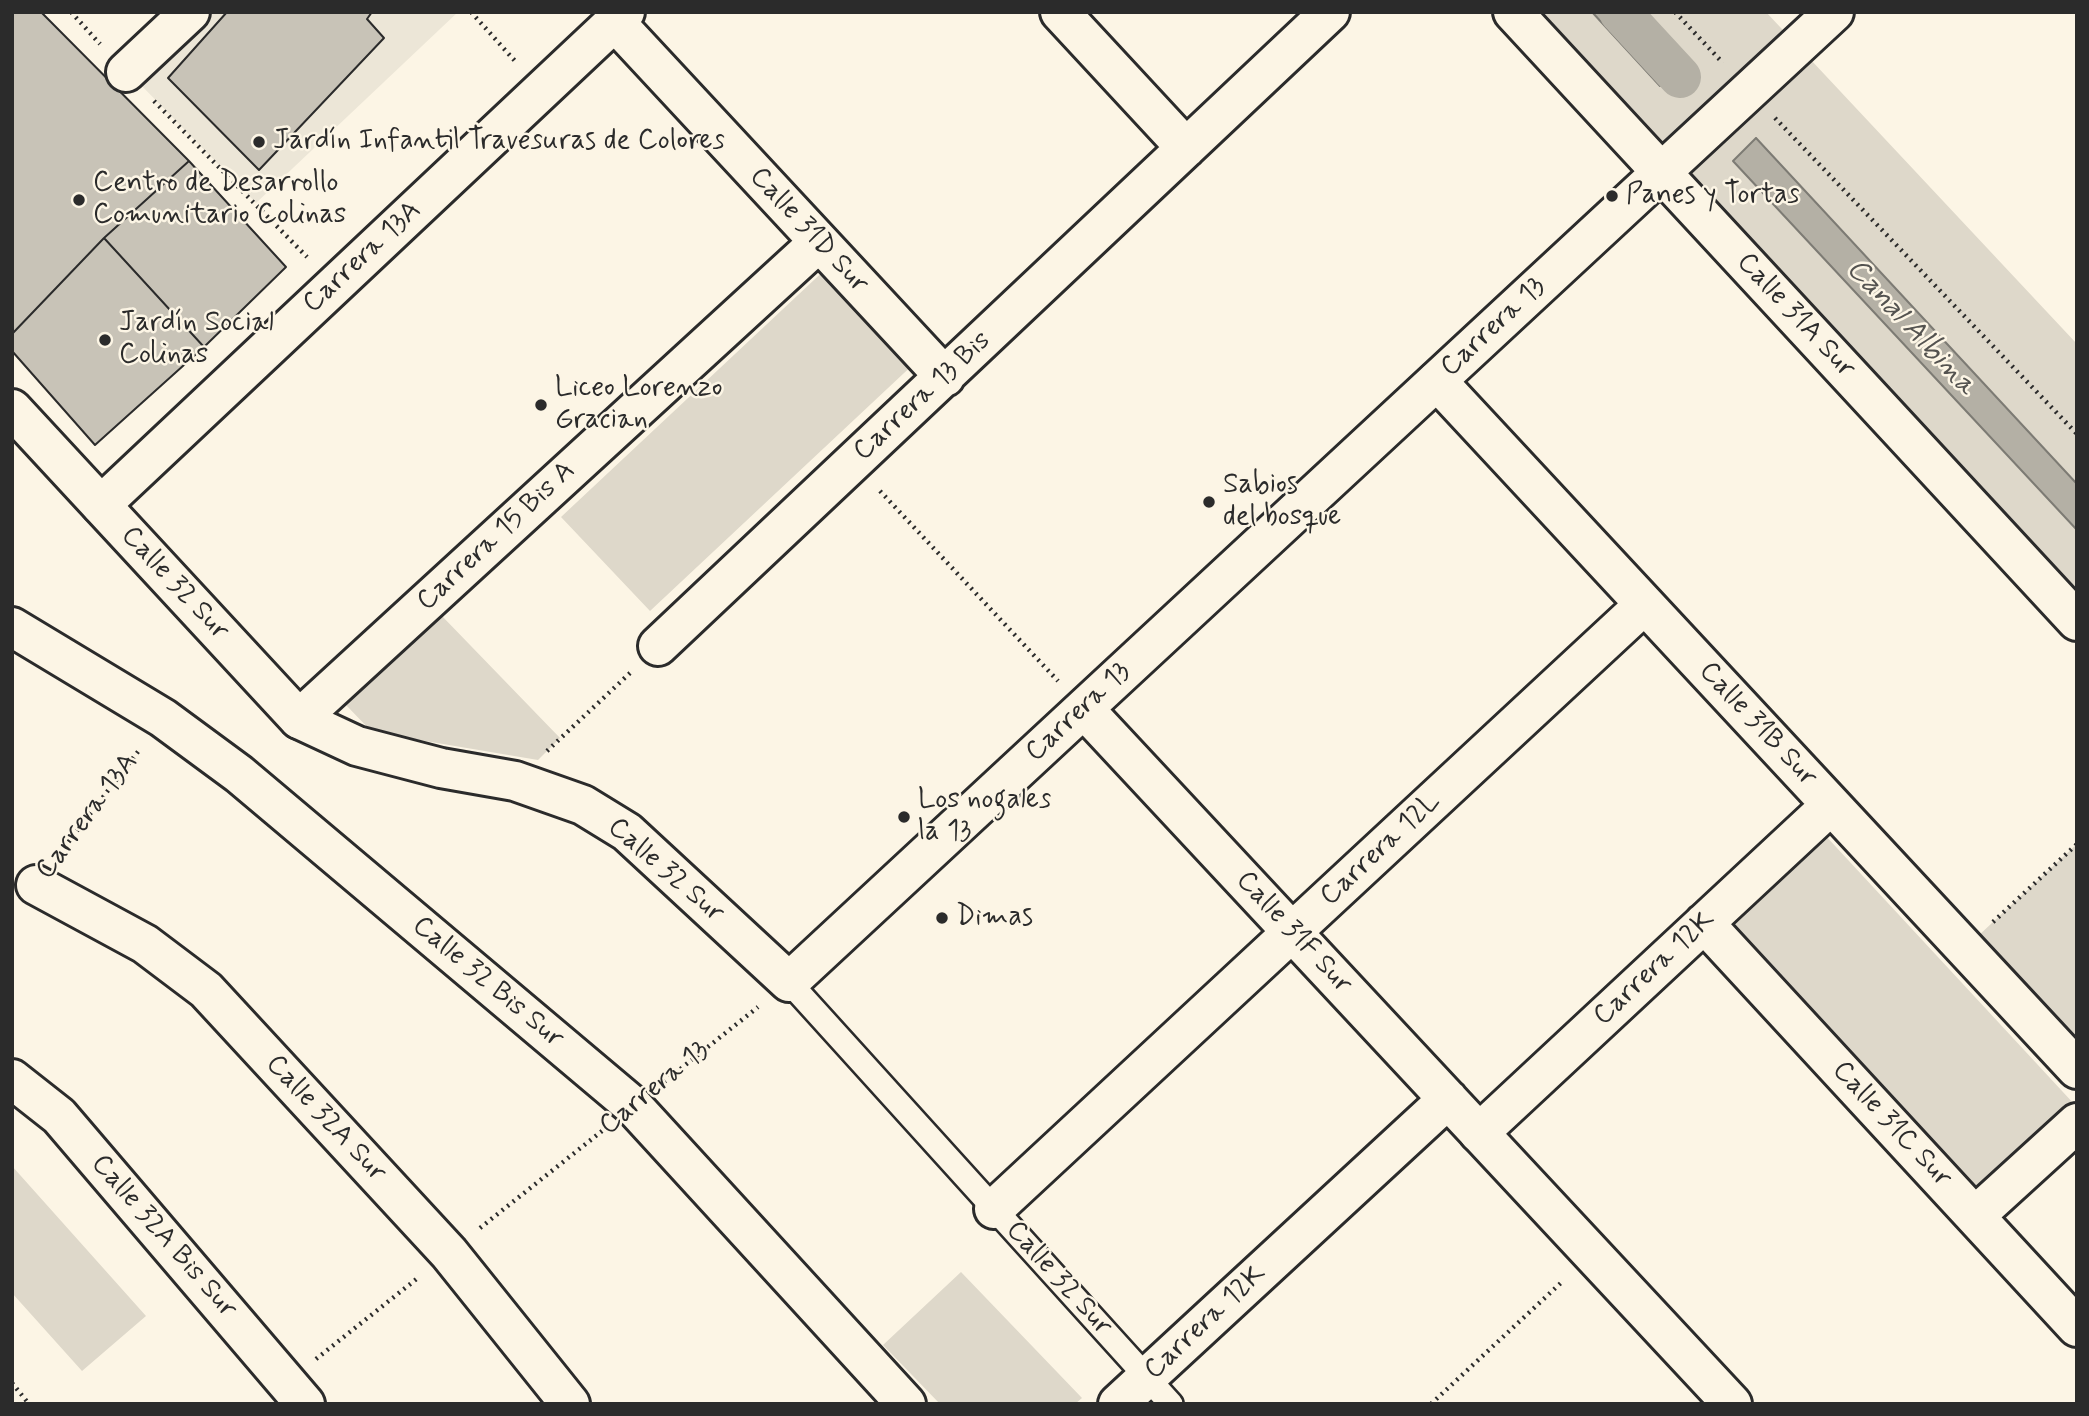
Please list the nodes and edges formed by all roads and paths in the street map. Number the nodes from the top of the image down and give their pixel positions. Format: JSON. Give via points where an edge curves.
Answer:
{"nodes":[{"id":1,"x":71,"y":12,"type":"edge"},
{"id":2,"x":190,"y":12,"type":"edge"},
{"id":3,"x":471,"y":12,"type":"edge"},
{"id":4,"x":1060,"y":12,"type":"edge"},
{"id":5,"x":1330,"y":12,"type":"edge"},
{"id":6,"x":1513,"y":12,"type":"edge"},
{"id":7,"x":1675,"y":12,"type":"edge"},
{"id":8,"x":1834,"y":12,"type":"edge"},
{"id":9,"x":620,"y":17,"type":"edge"},
{"id":10,"x":126,"y":72,"type":"junction"},
{"id":11,"x":542,"y":90,"type":"junction"},
{"id":12,"x":1749,"y":91,"type":"junction"},
{"id":13,"x":1186,"y":148,"type":"junction"},
{"id":14,"x":1661,"y":172,"type":"junction"},
{"id":15,"x":819,"y":242,"type":"junction"},
{"id":16,"x":335,"y":285,"type":"junction"},
{"id":17,"x":945,"y":377,"type":"junction"},
{"id":18,"x":1437,"y":381,"type":"junction"},
{"id":19,"x":12,"y":409,"type":"edge"},
{"id":20,"x":2077,"y":434,"type":"edge"},
{"id":21,"x":853,"y":462,"type":"junction"},
{"id":22,"x":101,"y":505,"type":"junction"},
{"id":23,"x":1644,"y":605,"type":"junction"},
{"id":24,"x":2077,"y":621,"type":"edge"},
{"id":25,"x":12,"y":627,"type":"edge"},
{"id":26,"x":658,"y":646,"type":"joint"},
{"id":27,"x":1083,"y":709,"type":"junction"},
{"id":28,"x":163,"y":718,"type":"junction"},
{"id":29,"x":299,"y":719,"type":"junction"},
{"id":30,"x":515,"y":781,"type":"junction"},
{"id":31,"x":1830,"y":805,"type":"junction"},
{"id":32,"x":2077,"y":844,"type":"edge"},
{"id":33,"x":36,"y":885,"type":"joint"},
{"id":34,"x":1704,"y":923,"type":"junction"},
{"id":35,"x":1292,"y":932,"type":"junction"},
{"id":36,"x":1964,"y":949,"type":"junction"},
{"id":37,"x":789,"y":982,"type":"junction"},
{"id":38,"x":2077,"y":1069,"type":"edge"},
{"id":39,"x":12,"y":1079,"type":"edge"},
{"id":40,"x":1448,"y":1099,"type":"junction"},
{"id":41,"x":633,"y":1106,"type":"junction"},
{"id":42,"x":2077,"y":1123,"type":"edge"},
{"id":43,"x":1479,"y":1133,"type":"junction"},
{"id":44,"x":994,"y":1209,"type":"junction"},
{"id":45,"x":1975,"y":1216,"type":"junction"},
{"id":46,"x":449,"y":1253,"type":"junction"},
{"id":47,"x":1570,"y":1275,"type":"dead end"},
{"id":48,"x":2077,"y":1327,"type":"edge"},
{"id":49,"x":12,"y":1383,"type":"edge"},
{"id":50,"x":1159,"y":1391,"type":"edge"},
{"id":51,"x":296,"y":1392,"type":"edge"},
{"id":52,"x":29,"y":1404,"type":"edge"},
{"id":53,"x":570,"y":1404,"type":"edge"},
{"id":54,"x":906,"y":1404,"type":"edge"},
{"id":55,"x":1118,"y":1404,"type":"edge"},
{"id":56,"x":1431,"y":1404,"type":"edge"},
{"id":57,"x":1732,"y":1404,"type":"edge"}],
"edges":[{"from":1,"to":10,"type":"path"},
{"from":2,"to":10,"type":"street"},
{"from":3,"to":11,"type":"path"},
{"from":4,"to":13,"type":"street"},
{"from":5,"to":13,"type":"street","name":"Carrera 13 Bis"},
{"from":6,"to":14,"type":"street","name":"Calle 31A Sur"},
{"from":7,"to":12,"type":"path"},
{"from":8,"to":12,"type":"street","name":"Carrera 13"},
{"from":9,"to":11,"type":"street","name":"Carrera 13A"},
{"from":9,"to":15,"type":"street","name":"Calle 31D Sur"},
{"from":10,"to":16,"type":"path"},
{"from":11,"to":16,"type":"street","name":"Carrera 13A"},
{"from":12,"to":14,"type":"street","name":"Carrera 13"},
{"from":12,"to":20,"type":"path"},
{"from":13,"to":17,"type":"street","name":"Carrera 13 Bis"},
{"from":14,"to":18,"type":"street","name":"Carrera 13"},
{"from":14,"to":24,"type":"street","name":"Calle 31A Sur"},
{"from":15,"to":17,"type":"street","name":"Calle 31D Sur"},
{"from":15,"to":29,"type":"street","name":"Carrera 15 Bis A"},
{"from":16,"to":22,"type":"street","name":"Carrera 13A"},
{"from":17,"to":21,"type":"street","name":"Carrera 13 Bis"},
{"from":18,"to":23,"type":"street","name":"Calle 31B Sur"},
{"from":18,"to":27,"type":"street","name":"Carrera 13"},
{"from":19,"to":22,"type":"street","name":"Calle 32 Sur"},
{"from":21,"to":26,"type":"street","name":"Carrera 13 Bis"},
{"from":21,"to":27,"type":"path"},
{"from":22,"to":29,"type":"street","name":"Calle 32 Sur"},
{"from":23,"to":31,"type":"street","name":"Calle 31B Sur"},
{"from":23,"to":35,"type":"street","name":"Carrera 12L"},
{"from":25,"to":28,"type":"street","name":"Calle 32 Bis Sur"},
{"from":26,"to":30,"type":"path"},
{"from":27,"to":35,"type":"street","name":"Calle 31F Sur"},
{"from":27,"to":37,"type":"street","name":"Carrera 13"},
{"from":28,"to":33,"type":"path","name":"Carrera 13A"},
{"from":28,"to":41,"type":"street","name":"Calle 32 Bis Sur","via":[[239,774]]},
{"from":29,"to":30,"type":"street","name":"Calle 32 Sur","via":[[357,746]]},
{"from":30,"to":37,"type":"street","name":"Calle 32 Sur","via":[[583,805],[627,832]]},
{"from":31,"to":34,"type":"street","name":"Carrera 12K"},
{"from":31,"to":36,"type":"street","name":"Calle 31B Sur"},
{"from":32,"to":36,"type":"path"},
{"from":33,"to":46,"type":"street","name":"Calle 32A Sur","via":[[145,944],[206,990]]},
{"from":34,"to":43,"type":"street","name":"Carrera 12K"},
{"from":34,"to":45,"type":"street","name":"Calle 31C Sur"},
{"from":35,"to":40,"type":"street","name":"Calle 31F Sur"},
{"from":35,"to":44,"type":"street","name":"Carrera 12L"},
{"from":36,"to":38,"type":"street","name":"Calle 31B Sur"},
{"from":37,"to":41,"type":"path","name":"Carrera 13"},
{"from":37,"to":44,"type":"lane","name":"Calle 32 Sur"},
{"from":39,"to":51,"type":"street","name":"Calle 32A Bis Sur","via":[[59,1116]]},
{"from":40,"to":43,"type":"street","name":"Calle 31F Sur"},
{"from":40,"to":50,"type":"street","name":"Carrera 12K"},
{"from":41,"to":46,"type":"path","name":"Carrera 13"},
{"from":41,"to":54,"type":"street","name":"Calle 32 Bis Sur"},
{"from":42,"to":45,"type":"street"},
{"from":43,"to":57,"type":"street","name":"Calle 31F Sur"},
{"from":44,"to":50,"type":"lane","name":"Calle 32 Sur"},
{"from":45,"to":48,"type":"street","name":"Calle 31C Sur"},
{"from":46,"to":51,"type":"path","name":"Carrera 13"},
{"from":46,"to":53,"type":"street","name":"Calle 32A Sur"},
{"from":47,"to":56,"type":"path"},
{"from":49,"to":52,"type":"path"},
{"from":50,"to":55,"type":"street","name":"Carrera 12K"}]}
